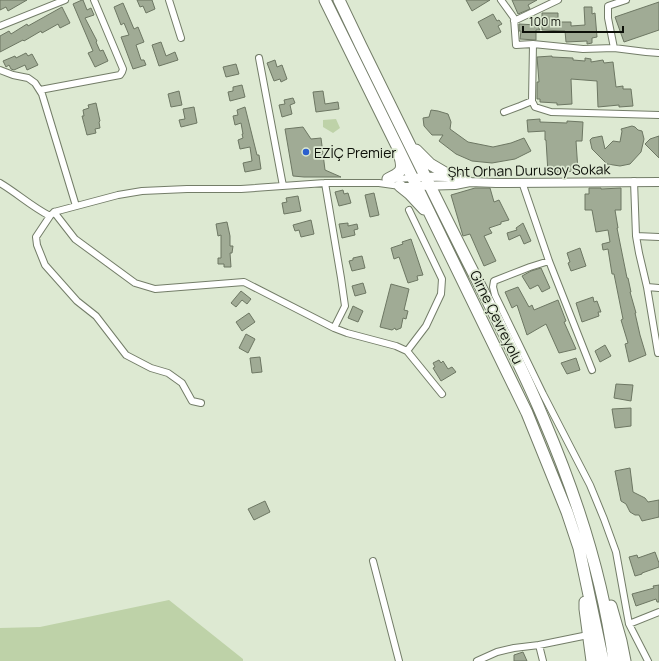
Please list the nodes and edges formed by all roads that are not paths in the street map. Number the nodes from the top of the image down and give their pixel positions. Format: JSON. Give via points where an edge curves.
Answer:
{"nodes":[{"id":1,"x":65,"y":0,"type":"edge"},
{"id":2,"x":94,"y":0,"type":"edge"},
{"id":3,"x":169,"y":0,"type":"edge"},
{"id":4,"x":325,"y":0,"type":"edge"},
{"id":5,"x":339,"y":0,"type":"edge"},
{"id":6,"x":501,"y":0,"type":"edge"},
{"id":7,"x":558,"y":0,"type":"edge"},
{"id":8,"x":626,"y":0,"type":"edge"},
{"id":9,"x":607,"y":3,"type":"edge"},
{"id":10,"x":514,"y":21,"type":"junction"},
{"id":11,"x":0,"y":26,"type":"edge"},
{"id":12,"x":180,"y":38,"type":"dead end"},
{"id":13,"x":533,"y":44,"type":"junction"},
{"id":14,"x":614,"y":48,"type":"junction"},
{"id":15,"x":659,"y":52,"type":"edge"},
{"id":16,"x":259,"y":58,"type":"dead end"},
{"id":17,"x":0,"y":70,"type":"edge"},
{"id":18,"x":40,"y":90,"type":"junction"},
{"id":19,"x":532,"y":100,"type":"junction"},
{"id":20,"x":504,"y":112,"type":"dead end"},
{"id":21,"x":659,"y":115,"type":"edge"},
{"id":22,"x":409,"y":142,"type":"junction"},
{"id":23,"x":398,"y":148,"type":"junction"},
{"id":24,"x":452,"y":177,"type":"junction"},
{"id":25,"x":383,"y":181,"type":"junction"},
{"id":26,"x":428,"y":181,"type":"junction"},
{"id":27,"x":634,"y":181,"type":"junction"},
{"id":28,"x":415,"y":182,"type":"junction"},
{"id":29,"x":470,"y":182,"type":"junction"},
{"id":30,"x":522,"y":182,"type":"junction"},
{"id":31,"x":659,"y":182,"type":"edge"},
{"id":32,"x":0,"y":183,"type":"edge"},
{"id":33,"x":325,"y":183,"type":"junction"},
{"id":34,"x":283,"y":186,"type":"junction"},
{"id":35,"x":400,"y":186,"type":"junction"},
{"id":36,"x":76,"y":206,"type":"junction"},
{"id":37,"x":409,"y":210,"type":"dead end"},
{"id":38,"x":52,"y":214,"type":"junction"},
{"id":39,"x":433,"y":218,"type":"junction"},
{"id":40,"x":636,"y":236,"type":"junction"},
{"id":41,"x":659,"y":237,"type":"edge"},
{"id":42,"x":549,"y":261,"type":"junction"},
{"id":43,"x":647,"y":287,"type":"junction"},
{"id":44,"x":659,"y":288,"type":"edge"},
{"id":45,"x":334,"y":328,"type":"junction"},
{"id":46,"x":407,"y":351,"type":"junction"},
{"id":47,"x":658,"y":352,"type":"edge"},
{"id":48,"x":592,"y":370,"type":"dead end"},
{"id":49,"x":442,"y":394,"type":"dead end"},
{"id":50,"x":201,"y":403,"type":"dead end"},
{"id":51,"x":373,"y":561,"type":"dead end"},
{"id":52,"x":585,"y":580,"type":"junction"},
{"id":53,"x":599,"y":580,"type":"junction"},
{"id":54,"x":659,"y":612,"type":"edge"},
{"id":55,"x":629,"y":624,"type":"junction"},
{"id":56,"x":588,"y":635,"type":"junction"},
{"id":57,"x":539,"y":645,"type":"junction"},
{"id":58,"x":399,"y":661,"type":"edge"},
{"id":59,"x":477,"y":661,"type":"edge"},
{"id":60,"x":543,"y":661,"type":"edge"},
{"id":61,"x":592,"y":661,"type":"edge"},
{"id":62,"x":603,"y":661,"type":"edge"},
{"id":63,"x":614,"y":661,"type":"edge"},
{"id":64,"x":625,"y":661,"type":"edge"},
{"id":65,"x":648,"y":661,"type":"edge"}],
"edges":[{"from":1,"to":11,"type":"street"},
{"from":2,"to":18,"type":"street","via":[[123,69],[122,72],[120,75]]},
{"from":3,"to":12,"type":"street"},
{"from":4,"to":23,"type":"highway","name":"Girne Çevreyolu"},
{"from":5,"to":22,"type":"highway","name":"Girne Çevreyolu"},
{"from":6,"to":10,"type":"street"},
{"from":7,"to":10,"type":"street"},
{"from":8,"to":9,"type":"street"},
{"from":9,"to":14,"type":"street"},
{"from":10,"to":13,"type":"street","via":[[516,45]]},
{"from":13,"to":14,"type":"street","via":[[583,49]]},
{"from":13,"to":19,"type":"street"},
{"from":14,"to":15,"type":"street"},
{"from":16,"to":34,"type":"street"},
{"from":17,"to":18,"type":"street","via":[[28,78]]},
{"from":18,"to":36,"type":"street"},
{"from":19,"to":20,"type":"street"},
{"from":19,"to":21,"type":"street","via":[[535,107],[551,112]]},
{"from":22,"to":24,"type":"highway","via":[[430,164]]},
{"from":22,"to":26,"type":"highway","name":"Girne Çevreyolu"},
{"from":23,"to":25,"type":"highway","via":[[401,170]]},
{"from":23,"to":28,"type":"highway","name":"Girne Çevreyolu"},
{"from":24,"to":26,"type":"street"},
{"from":24,"to":29,"type":"street"},
{"from":25,"to":28,"type":"street"},
{"from":25,"to":33,"type":"street"},
{"from":25,"to":35,"type":"street","name":"Şht Orhan Durusoy Sokak"},
{"from":26,"to":28,"type":"street","name":"Şht Orhan Durusoy Sokak"},
{"from":26,"to":29,"type":"street","name":"Şht Orhan Durusoy Sokak","via":[[455,185]]},
{"from":26,"to":53,"type":"highway","name":"Girne Çevreyolu","via":[[544,419],[564,468]]},
{"from":27,"to":30,"type":"street","name":"Şht Orhan Durusoy Sokak"},
{"from":27,"to":31,"type":"street","name":"Şht Orhan Durusoy Sokak"},
{"from":27,"to":40,"type":"street"},
{"from":28,"to":35,"type":"street","name":"Şht Orhan Durusoy Sokak"},
{"from":28,"to":39,"type":"highway","name":"Girne Çevreyolu"},
{"from":29,"to":30,"type":"street","name":"Şht Orhan Durusoy Sokak"},
{"from":30,"to":42,"type":"street"},
{"from":32,"to":38,"type":"street","via":[[42,212]]},
{"from":33,"to":34,"type":"street"},
{"from":33,"to":45,"type":"street","via":[[345,306]]},
{"from":34,"to":36,"type":"street","via":[[142,191]]},
{"from":35,"to":39,"type":"highway"},
{"from":36,"to":38,"type":"street"},
{"from":37,"to":46,"type":"street","via":[[442,280],[441,294],[426,326]]},
{"from":38,"to":45,"type":"street","via":[[74,239],[135,283],[154,289],[244,282]]},
{"from":38,"to":50,"type":"street","via":[[36,237],[45,264],[76,301],[96,316],[126,356],[168,373],[182,383],[192,401]]},
{"from":39,"to":52,"type":"highway","name":"Girne Çevreyolu","via":[[527,413],[569,519],[579,548]]},
{"from":40,"to":41,"type":"street"},
{"from":40,"to":43,"type":"street"},
{"from":42,"to":48,"type":"street"},
{"from":42,"to":55,"type":"street","via":[[494,281],[493,287],[543,394],[590,485],[604,519],[616,552]]},
{"from":43,"to":44,"type":"street"},
{"from":43,"to":47,"type":"street"},
{"from":45,"to":46,"type":"street"},
{"from":46,"to":49,"type":"street"},
{"from":51,"to":58,"type":"street"},
{"from":52,"to":56,"type":"highway"},
{"from":52,"to":62,"type":"highway","name":"Girne Çevreyolu"},
{"from":53,"to":63,"type":"highway","name":"Girne Çevreyolu"},
{"from":53,"to":64,"type":"highway","via":[[610,603]]},
{"from":54,"to":55,"type":"street"},
{"from":55,"to":65,"type":"street"},
{"from":56,"to":57,"type":"street"},
{"from":56,"to":61,"type":"highway"},
{"from":57,"to":59,"type":"street","via":[[497,652]]},
{"from":57,"to":60,"type":"street"}]}
